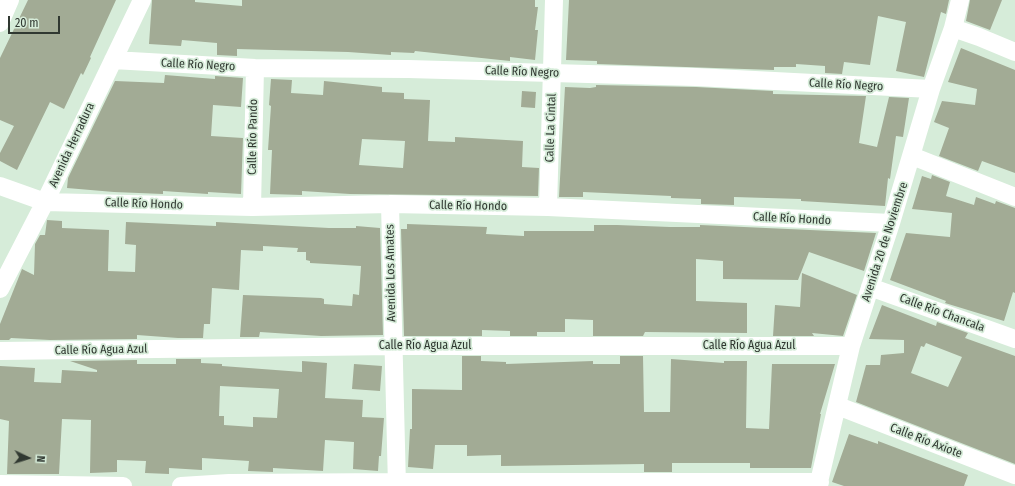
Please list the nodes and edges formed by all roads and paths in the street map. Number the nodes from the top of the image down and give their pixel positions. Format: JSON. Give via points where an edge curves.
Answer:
{"nodes":[{"id":1,"x":142,"y":0,"type":"edge"},
{"id":2,"x":554,"y":0,"type":"edge"},
{"id":3,"x":960,"y":0,"type":"edge"},
{"id":4,"x":953,"y":28,"type":"junction"},
{"id":5,"x":1015,"y":52,"type":"edge"},
{"id":6,"x":113,"y":60,"type":"junction"},
{"id":7,"x":255,"y":68,"type":"junction"},
{"id":8,"x":553,"y":73,"type":"junction"},
{"id":9,"x":931,"y":89,"type":"junction"},
{"id":10,"x":912,"y":156,"type":"junction"},
{"id":11,"x":0,"y":186,"type":"edge"},
{"id":12,"x":1015,"y":197,"type":"edge"},
{"id":13,"x":45,"y":202,"type":"junction"},
{"id":14,"x":390,"y":204,"type":"junction"},
{"id":15,"x":252,"y":207,"type":"junction"},
{"id":16,"x":548,"y":207,"type":"junction"},
{"id":17,"x":891,"y":223,"type":"junction"},
{"id":18,"x":870,"y":287,"type":"junction"},
{"id":19,"x":0,"y":289,"type":"edge"},
{"id":20,"x":1015,"y":339,"type":"edge"},
{"id":21,"x":393,"y":346,"type":"junction"},
{"id":22,"x":851,"y":346,"type":"junction"},
{"id":23,"x":0,"y":352,"type":"edge"},
{"id":24,"x":838,"y":406,"type":"junction"},
{"id":25,"x":1015,"y":475,"type":"edge"},
{"id":26,"x":0,"y":484,"type":"edge"},
{"id":27,"x":397,"y":484,"type":"edge"},
{"id":28,"x":819,"y":484,"type":"edge"},
{"id":29,"x":101,"y":485,"type":"edge"},
{"id":30,"x":123,"y":486,"type":"edge"},
{"id":31,"x":181,"y":486,"type":"edge"}],
"edges":[{"from":1,"to":6,"type":"street","name":"Avenida Herradura"},
{"from":2,"to":8,"type":"street","name":"Calle La Cintal"},
{"from":3,"to":4,"type":"street","name":"Avenida 20 de Noviembre"},
{"from":4,"to":5,"type":"street"},
{"from":4,"to":9,"type":"street","name":"Avenida 20 de Noviembre"},
{"from":6,"to":7,"type":"street","name":"Calle Río Negro"},
{"from":6,"to":13,"type":"street","name":"Avenida Herradura"},
{"from":7,"to":8,"type":"street","name":"Calle Río Negro"},
{"from":7,"to":15,"type":"street","name":"Calle Río Pando"},
{"from":8,"to":9,"type":"street","name":"Calle Río Negro","via":[[696,77]]},
{"from":8,"to":16,"type":"street","name":"Calle La Cintal"},
{"from":9,"to":10,"type":"street","name":"Avenida 20 de Noviembre"},
{"from":10,"to":12,"type":"street"},
{"from":10,"to":17,"type":"street","name":"Avenida 20 de Noviembre"},
{"from":11,"to":13,"type":"street","name":"Calle Río Hondo"},
{"from":13,"to":15,"type":"street","name":"Calle Río Hondo"},
{"from":13,"to":19,"type":"street","name":"Avenida Herradura"},
{"from":14,"to":15,"type":"street","name":"Calle Río Hondo"},
{"from":14,"to":16,"type":"street","name":"Calle Río Hondo"},
{"from":14,"to":21,"type":"street","name":"Avenida Los Amates"},
{"from":16,"to":17,"type":"street","name":"Calle Río Hondo"},
{"from":17,"to":18,"type":"street","name":"Avenida 20 de Noviembre"},
{"from":18,"to":20,"type":"street","name":"Calle Río Chancala"},
{"from":18,"to":22,"type":"street","name":"Avenida 20 de Noviembre"},
{"from":21,"to":22,"type":"street","name":"Calle Río Agua Azul"},
{"from":21,"to":23,"type":"street","name":"Calle Río Agua Azul"},
{"from":21,"to":27,"type":"street","name":"Avenida Los Amates"},
{"from":22,"to":24,"type":"street","name":"Avenida 20 de Noviembre"},
{"from":24,"to":25,"type":"street","name":"Calle Río Axiote"},
{"from":24,"to":28,"type":"street","name":"Avenida 20 de Noviembre"},
{"from":26,"to":29,"type":"street"},
{"from":27,"to":28,"type":"street"},
{"from":27,"to":31,"type":"street"},
{"from":29,"to":30,"type":"street"}]}
